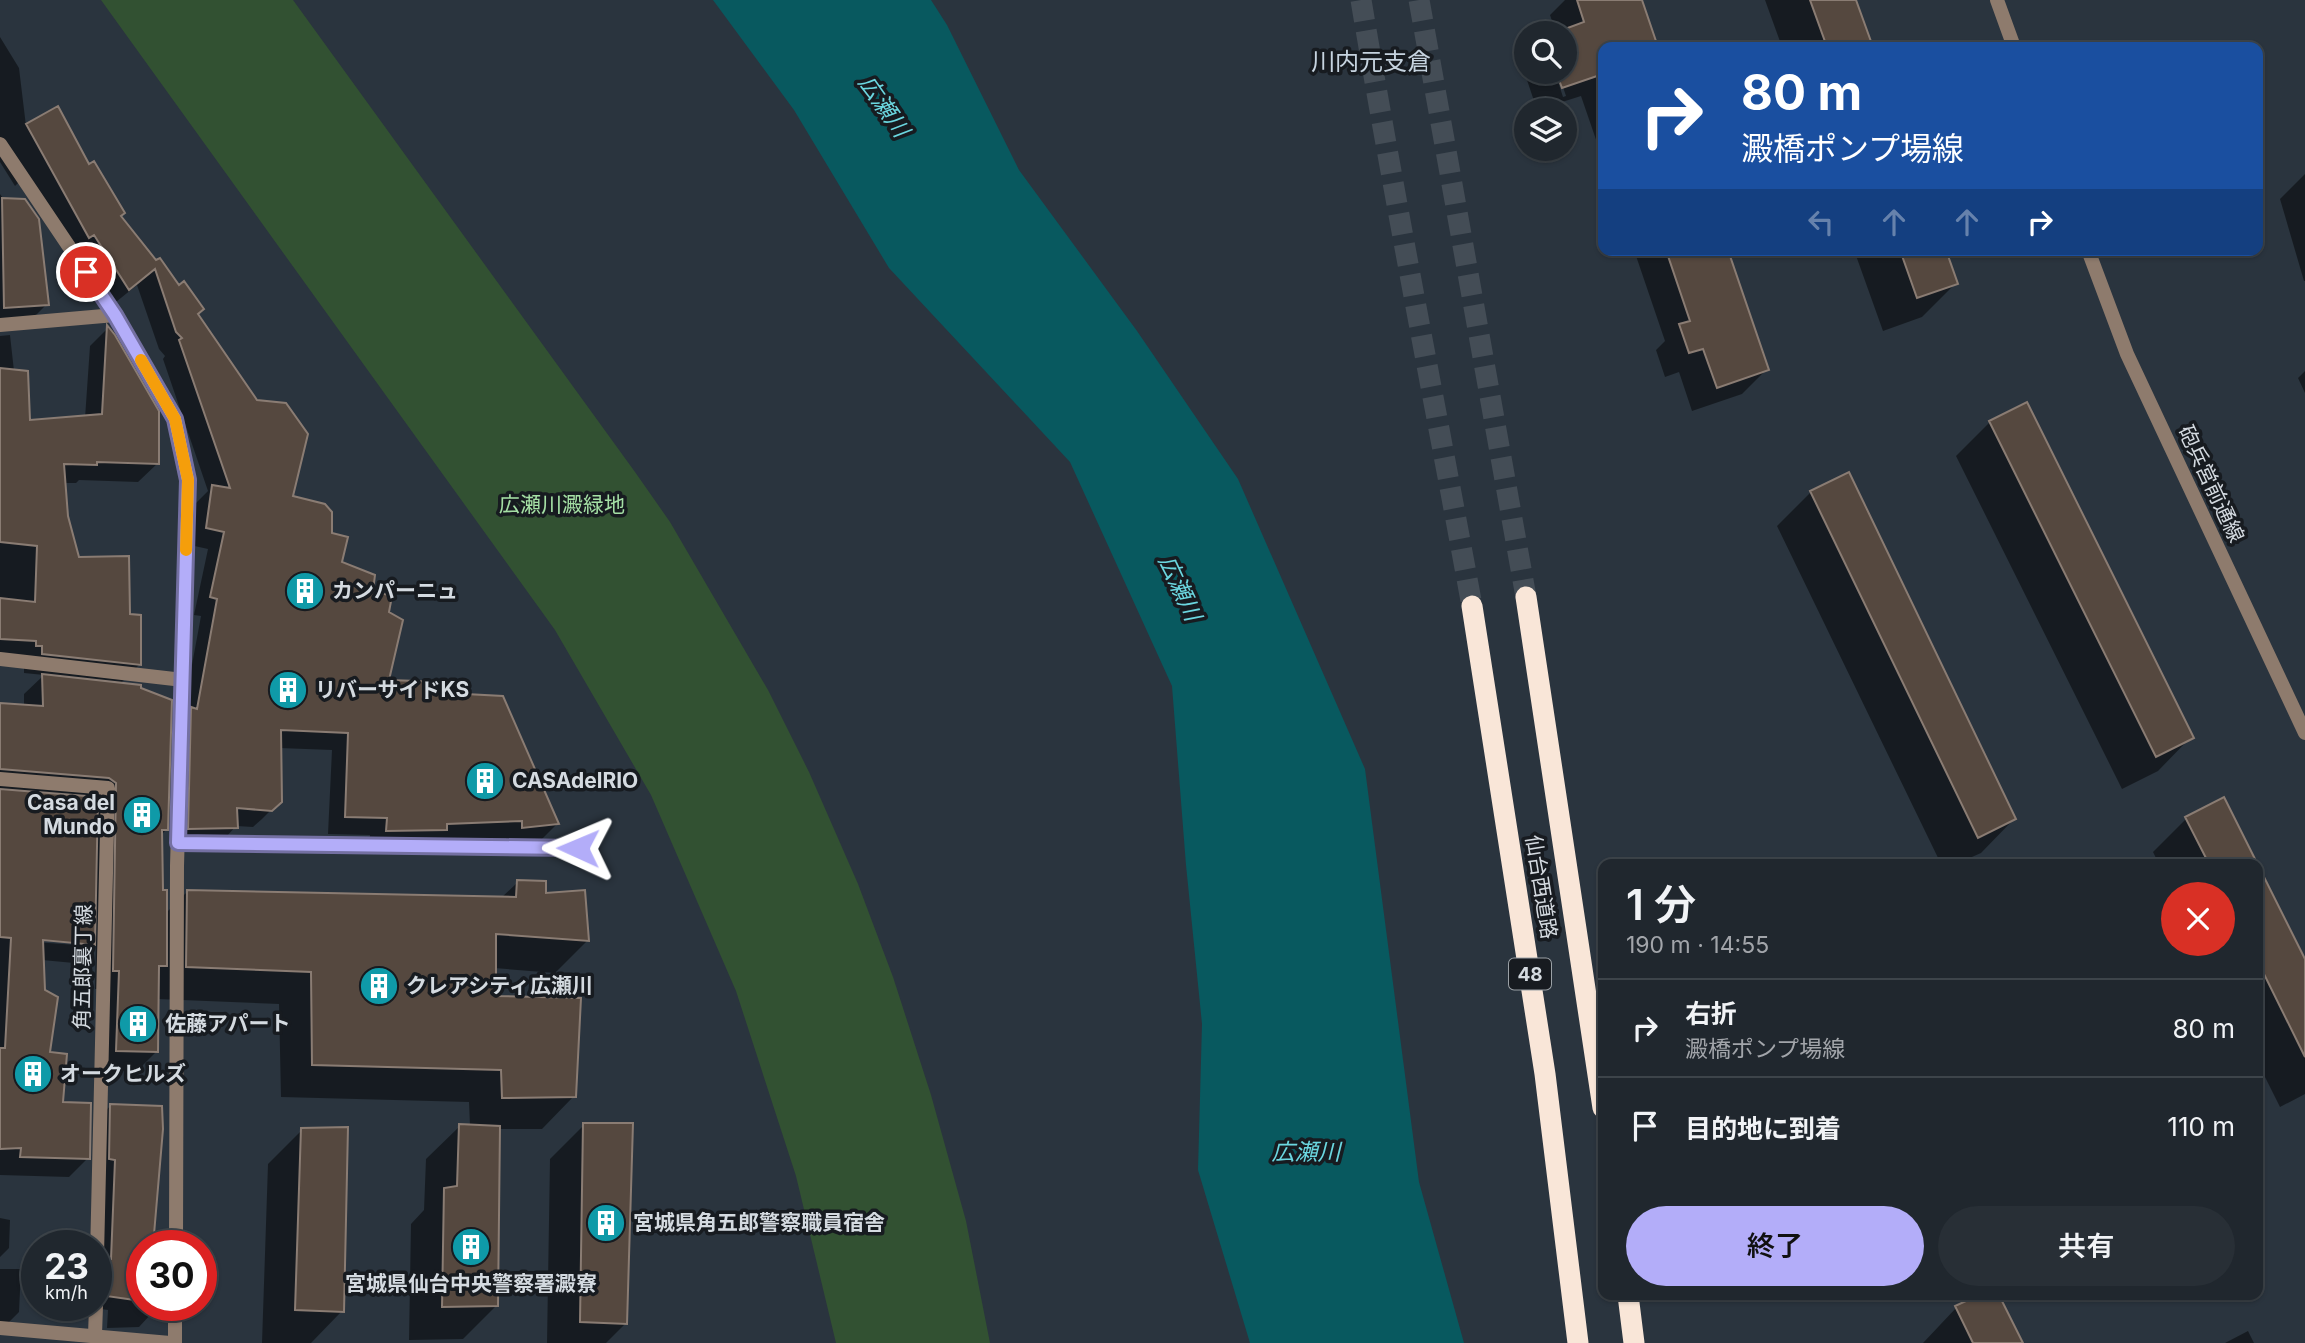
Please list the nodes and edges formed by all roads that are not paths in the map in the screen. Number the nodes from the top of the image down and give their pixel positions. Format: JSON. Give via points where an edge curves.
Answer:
{"nodes":[{"id":1,"x":1997,"y":0,"type":"edge"},
{"id":2,"x":2012,"y":42,"type":"edge"},
{"id":3,"x":0,"y":144,"type":"edge"},
{"id":4,"x":2090,"y":256,"type":"edge"},
{"id":5,"x":115,"y":315,"type":"junction"},
{"id":6,"x":0,"y":325,"type":"edge"},
{"id":7,"x":1526,"y":597,"type":"tunnel mouth"},
{"id":8,"x":1472,"y":606,"type":"tunnel mouth"},
{"id":9,"x":0,"y":659,"type":"edge"},
{"id":10,"x":183,"y":680,"type":"junction"},
{"id":11,"x":2305,"y":733,"type":"edge"},
{"id":12,"x":0,"y":779,"type":"edge"},
{"id":13,"x":178,"y":843,"type":"junction"},
{"id":14,"x":578,"y":848,"type":"dead end"},
{"id":15,"x":1598,"y":1075,"type":"edge"},
{"id":16,"x":98,"y":1230,"type":"edge"},
{"id":17,"x":176,"y":1230,"type":"edge"},
{"id":18,"x":1629,"y":1300,"type":"edge"},
{"id":19,"x":95,"y":1321,"type":"edge"},
{"id":20,"x":175,"y":1321,"type":"edge"},
{"id":21,"x":0,"y":1328,"type":"edge"},
{"id":22,"x":95,"y":1335,"type":"junction"},
{"id":23,"x":120,"y":1340,"type":"edge"},
{"id":24,"x":173,"y":1343,"type":"edge"},
{"id":25,"x":1577,"y":1343,"type":"edge"},
{"id":26,"x":1634,"y":1343,"type":"edge"}],
"edges":[{"from":1,"to":2,"type":"street"},
{"from":3,"to":5,"type":"street"},
{"from":4,"to":11,"type":"street","name":"砲兵営前通線","via":[[2127,354]]},
{"from":5,"to":6,"type":"street"},
{"from":5,"to":10,"type":"street","via":[[175,419],[188,480]]},
{"from":7,"to":15,"type":"highway","name":"仙台西道路","number":"48"},
{"from":8,"to":25,"type":"highway","name":"仙台西道路","number":"48","via":[[1545,1074]]},
{"from":9,"to":10,"type":"street"},
{"from":10,"to":13,"type":"street"},
{"from":12,"to":16,"type":"street","name":"角五郎裏丁線","via":[[108,788]]},
{"from":13,"to":14,"type":"street"},
{"from":13,"to":17,"type":"street"},
{"from":18,"to":26,"type":"highway"},
{"from":19,"to":22,"type":"street"},
{"from":20,"to":24,"type":"street"},
{"from":21,"to":22,"type":"street"},
{"from":22,"to":23,"type":"street"},
{"from":23,"to":24,"type":"street"}]}
